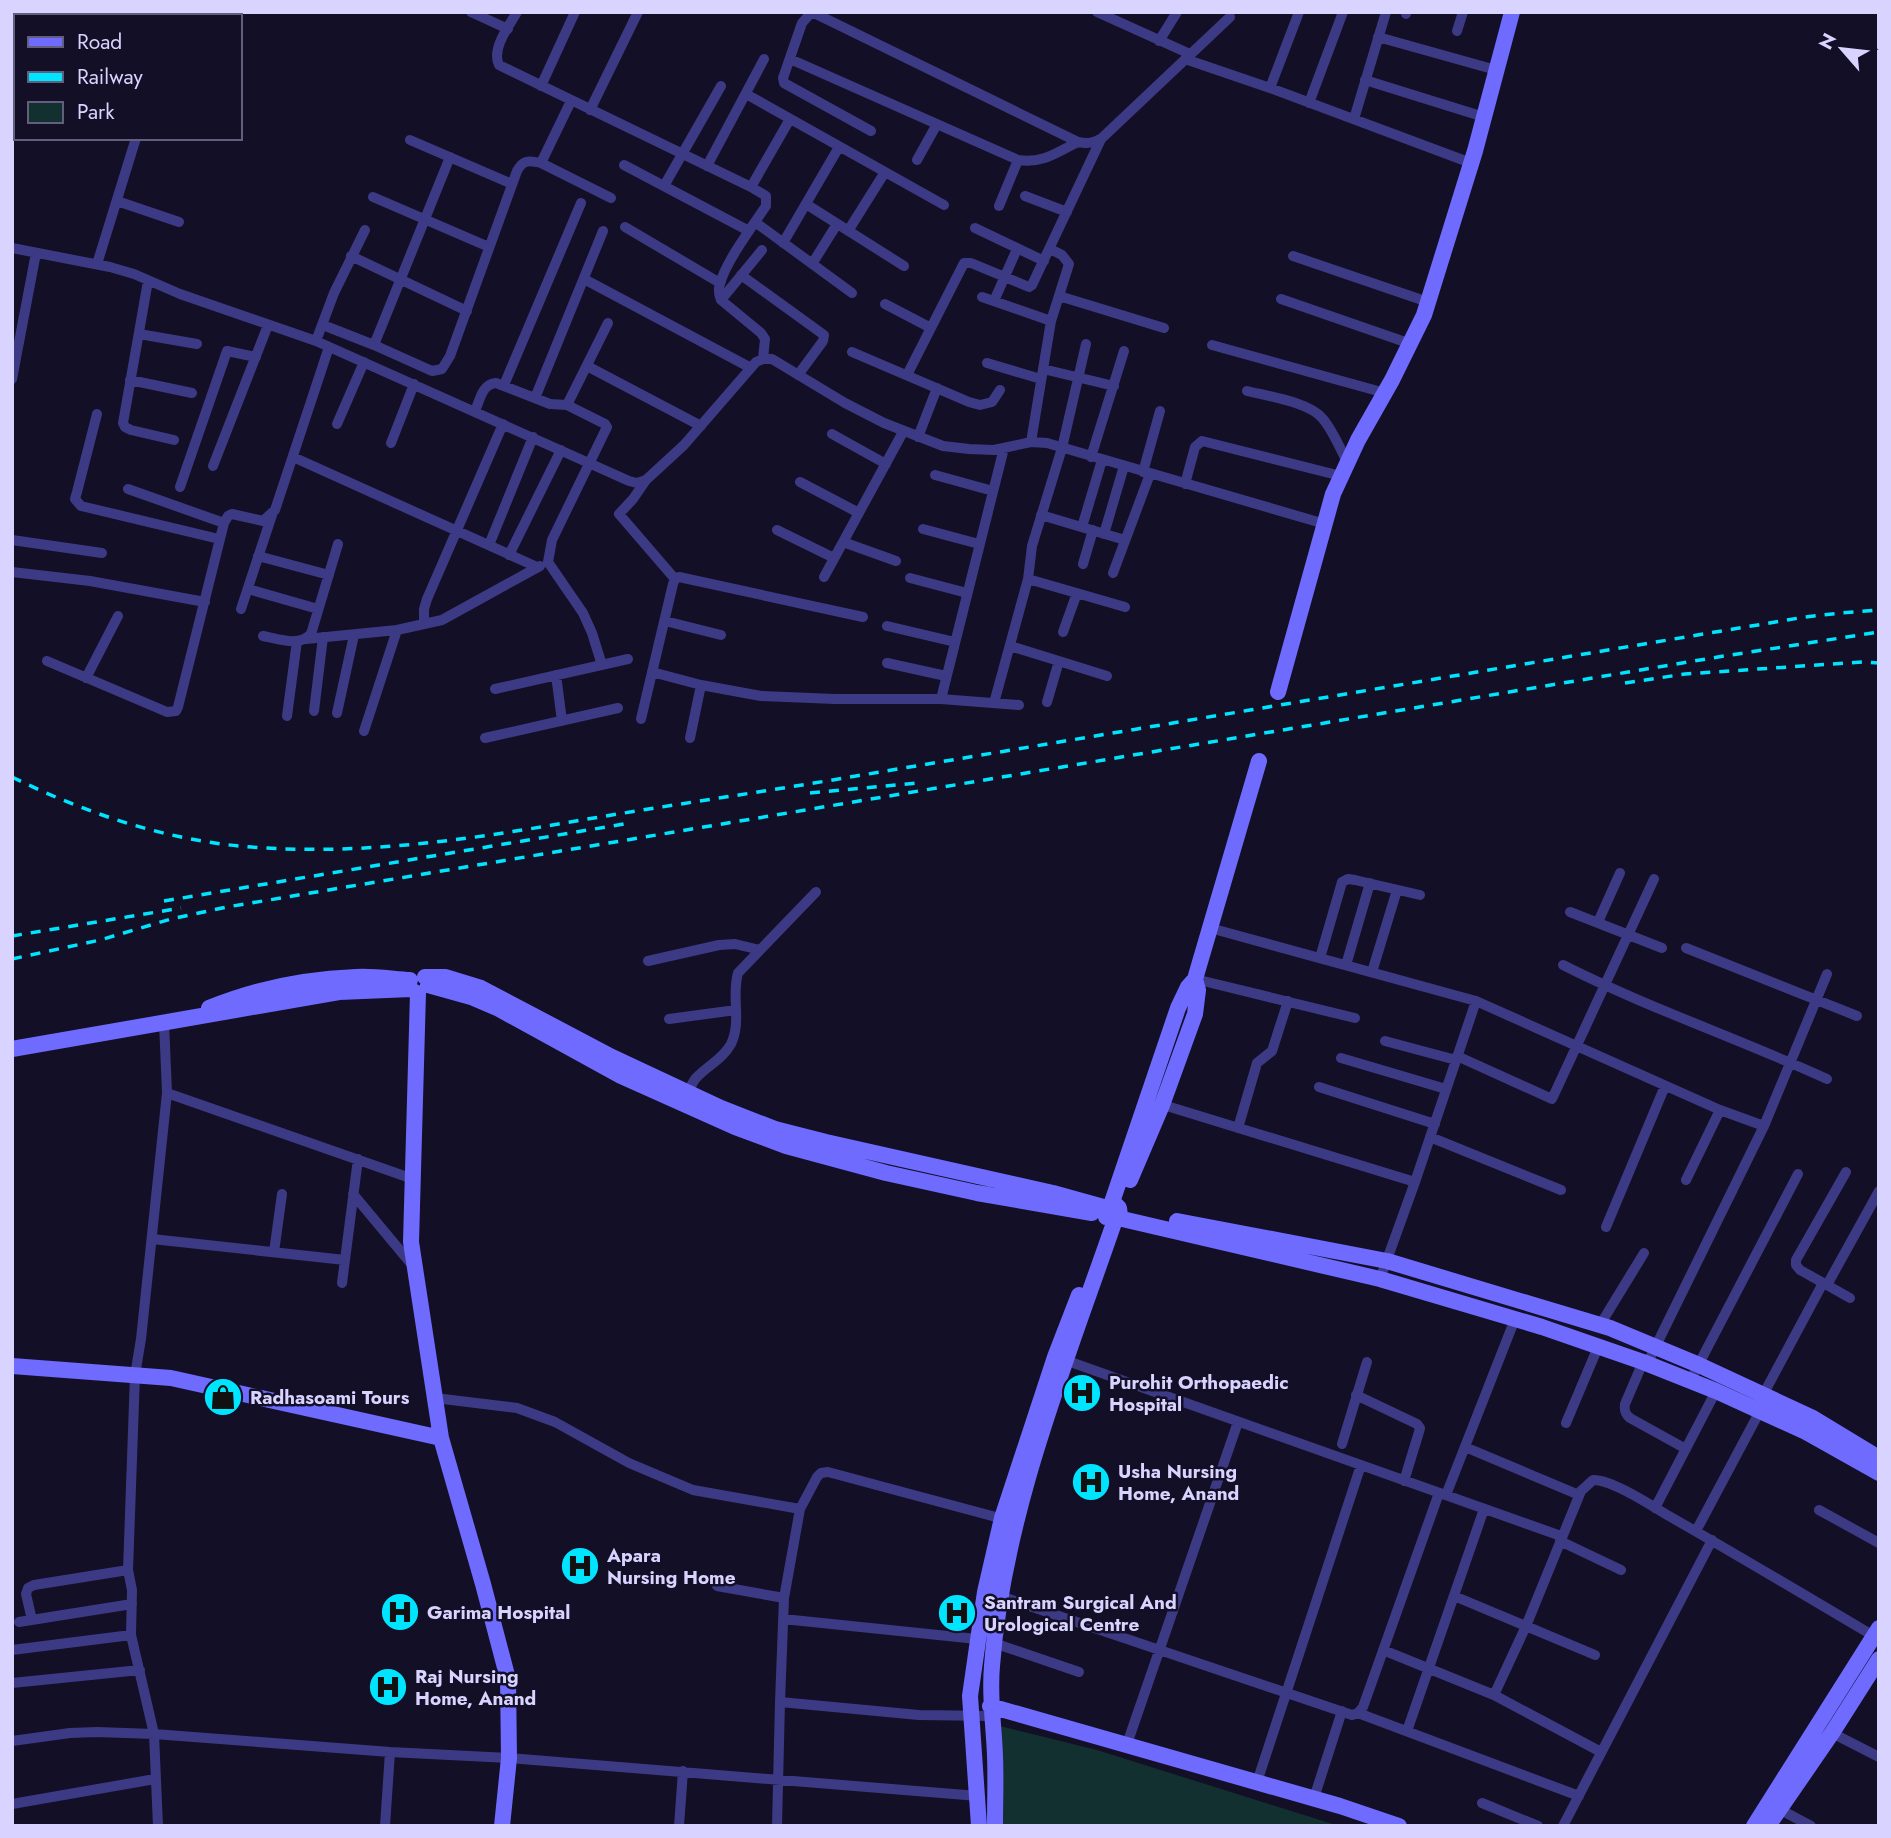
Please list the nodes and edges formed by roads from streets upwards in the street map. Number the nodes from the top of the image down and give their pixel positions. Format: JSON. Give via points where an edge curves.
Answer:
{"nodes":[{"id":1,"x":471,"y":12,"type":"edge"},
{"id":2,"x":517,"y":12,"type":"edge"},
{"id":3,"x":575,"y":12,"type":"edge"},
{"id":4,"x":638,"y":12,"type":"edge"},
{"id":5,"x":1097,"y":12,"type":"edge"},
{"id":6,"x":1177,"y":12,"type":"edge"},
{"id":7,"x":1299,"y":12,"type":"edge"},
{"id":8,"x":1343,"y":12,"type":"edge"},
{"id":9,"x":1386,"y":12,"type":"edge"},
{"id":10,"x":1463,"y":12,"type":"edge"},
{"id":11,"x":1512,"y":12,"type":"edge"},
{"id":12,"x":1230,"y":17,"type":"dead end"},
{"id":13,"x":508,"y":29,"type":"junction"},
{"id":14,"x":1457,"y":31,"type":"dead end"},
{"id":15,"x":1378,"y":37,"type":"junction"},
{"id":16,"x":1159,"y":41,"type":"junction"},
{"id":17,"x":1187,"y":57,"type":"junction"},
{"id":18,"x":764,"y":59,"type":"dead end"},
{"id":19,"x":790,"y":60,"type":"junction"},
{"id":20,"x":1496,"y":70,"type":"junction"},
{"id":21,"x":1365,"y":80,"type":"junction"},
{"id":22,"x":541,"y":86,"type":"junction"},
{"id":23,"x":721,"y":86,"type":"dead end"},
{"id":24,"x":1270,"y":88,"type":"junction"},
{"id":25,"x":746,"y":94,"type":"junction"},
{"id":26,"x":571,"y":101,"type":"junction"},
{"id":27,"x":1309,"y":103,"type":"junction"},
{"id":28,"x":590,"y":110,"type":"junction"},
{"id":29,"x":1484,"y":117,"type":"junction"},
{"id":30,"x":790,"y":119,"type":"junction"},
{"id":31,"x":1354,"y":119,"type":"junction"},
{"id":32,"x":937,"y":124,"type":"junction"},
{"id":33,"x":871,"y":131,"type":"dead end"},
{"id":34,"x":1102,"y":138,"type":"junction"},
{"id":35,"x":135,"y":140,"type":"edge"},
{"id":36,"x":411,"y":140,"type":"dead end"},
{"id":37,"x":1078,"y":142,"type":"junction"},
{"id":38,"x":839,"y":147,"type":"junction"},
{"id":39,"x":682,"y":154,"type":"junction"},
{"id":40,"x":450,"y":158,"type":"junction"},
{"id":41,"x":917,"y":160,"type":"dead end"},
{"id":42,"x":1018,"y":160,"type":"junction"},
{"id":43,"x":541,"y":163,"type":"junction"},
{"id":44,"x":1471,"y":163,"type":"junction"},
{"id":45,"x":624,"y":164,"type":"dead end"},
{"id":46,"x":708,"y":166,"type":"junction"},
{"id":47,"x":885,"y":172,"type":"junction"},
{"id":48,"x":512,"y":184,"type":"junction"},
{"id":49,"x":664,"y":186,"type":"junction"},
{"id":50,"x":751,"y":187,"type":"junction"},
{"id":51,"x":1025,"y":196,"type":"dead end"},
{"id":52,"x":373,"y":197,"type":"dead end"},
{"id":53,"x":611,"y":198,"type":"dead end"},
{"id":54,"x":117,"y":201,"type":"junction"},
{"id":55,"x":581,"y":203,"type":"dead end"},
{"id":56,"x":806,"y":204,"type":"junction"},
{"id":57,"x":944,"y":205,"type":"dead end"},
{"id":58,"x":999,"y":206,"type":"dead end"},
{"id":59,"x":1067,"y":212,"type":"junction"},
{"id":60,"x":425,"y":219,"type":"junction"},
{"id":61,"x":179,"y":222,"type":"dead end"},
{"id":62,"x":837,"y":224,"type":"junction"},
{"id":63,"x":625,"y":227,"type":"dead end"},
{"id":64,"x":752,"y":227,"type":"junction"},
{"id":65,"x":975,"y":229,"type":"dead end"},
{"id":66,"x":365,"y":230,"type":"dead end"},
{"id":67,"x":603,"y":231,"type":"dead end"},
{"id":68,"x":848,"y":231,"type":"junction"},
{"id":69,"x":783,"y":243,"type":"junction"},
{"id":70,"x":489,"y":247,"type":"junction"},
{"id":71,"x":12,"y":248,"type":"edge"},
{"id":72,"x":1017,"y":249,"type":"junction"},
{"id":73,"x":1050,"y":249,"type":"junction"},
{"id":74,"x":762,"y":250,"type":"dead end"},
{"id":75,"x":36,"y":253,"type":"junction"},
{"id":76,"x":351,"y":256,"type":"junction"},
{"id":77,"x":1293,"y":256,"type":"dead end"},
{"id":78,"x":1044,"y":261,"type":"junction"},
{"id":79,"x":97,"y":264,"type":"junction"},
{"id":80,"x":811,"y":264,"type":"junction"},
{"id":81,"x":904,"y":266,"type":"dead end"},
{"id":82,"x":741,"y":275,"type":"junction"},
{"id":83,"x":1005,"y":277,"type":"junction"},
{"id":84,"x":400,"y":279,"type":"junction"},
{"id":85,"x":584,"y":279,"type":"junction"},
{"id":86,"x":148,"y":281,"type":"junction"},
{"id":87,"x":720,"y":283,"type":"junction"},
{"id":88,"x":852,"y":293,"type":"dead end"},
{"id":89,"x":1059,"y":296,"type":"junction"},
{"id":90,"x":982,"y":297,"type":"dead end"},
{"id":91,"x":1282,"y":299,"type":"dead end"},
{"id":92,"x":721,"y":300,"type":"junction"},
{"id":93,"x":994,"y":301,"type":"junction"},
{"id":94,"x":1428,"y":302,"type":"junction"},
{"id":95,"x":885,"y":304,"type":"dead end"},
{"id":96,"x":467,"y":311,"type":"junction"},
{"id":97,"x":1051,"y":321,"type":"junction"},
{"id":98,"x":608,"y":323,"type":"dead end"},
{"id":99,"x":268,"y":325,"type":"junction"},
{"id":100,"x":328,"y":327,"type":"dead end"},
{"id":101,"x":931,"y":328,"type":"junction"},
{"id":102,"x":1164,"y":328,"type":"dead end"},
{"id":103,"x":139,"y":334,"type":"junction"},
{"id":104,"x":316,"y":341,"type":"junction"},
{"id":105,"x":197,"y":344,"type":"dead end"},
{"id":106,"x":1086,"y":344,"type":"dead end"},
{"id":107,"x":1411,"y":344,"type":"junction"},
{"id":108,"x":374,"y":345,"type":"junction"},
{"id":109,"x":1212,"y":345,"type":"dead end"},
{"id":110,"x":329,"y":347,"type":"junction"},
{"id":111,"x":1124,"y":351,"type":"dead end"},
{"id":112,"x":852,"y":352,"type":"dead end"},
{"id":113,"x":256,"y":357,"type":"junction"},
{"id":114,"x":763,"y":359,"type":"junction"},
{"id":115,"x":364,"y":362,"type":"junction"},
{"id":116,"x":987,"y":363,"type":"dead end"},
{"id":117,"x":587,"y":366,"type":"junction"},
{"id":118,"x":751,"y":368,"type":"junction"},
{"id":119,"x":1042,"y":374,"type":"junction"},
{"id":120,"x":798,"y":375,"type":"junction"},
{"id":121,"x":907,"y":375,"type":"junction"},
{"id":122,"x":1078,"y":377,"type":"junction"},
{"id":123,"x":12,"y":379,"type":"edge"},
{"id":124,"x":130,"y":380,"type":"junction"},
{"id":125,"x":414,"y":384,"type":"junction"},
{"id":126,"x":504,"y":385,"type":"junction"},
{"id":127,"x":1114,"y":386,"type":"junction"},
{"id":128,"x":937,"y":388,"type":"junction"},
{"id":129,"x":1000,"y":390,"type":"dead end"},
{"id":130,"x":1247,"y":391,"type":"dead end"},
{"id":131,"x":192,"y":393,"type":"dead end"},
{"id":132,"x":1385,"y":393,"type":"junction"},
{"id":133,"x":535,"y":398,"type":"junction"},
{"id":134,"x":567,"y":405,"type":"junction"},
{"id":135,"x":475,"y":411,"type":"junction"},
{"id":136,"x":1160,"y":411,"type":"dead end"},
{"id":137,"x":97,"y":414,"type":"dead end"},
{"id":138,"x":337,"y":424,"type":"dead end"},
{"id":139,"x":503,"y":424,"type":"junction"},
{"id":140,"x":701,"y":426,"type":"junction"},
{"id":141,"x":903,"y":432,"type":"junction"},
{"id":142,"x":832,"y":434,"type":"dead end"},
{"id":143,"x":533,"y":437,"type":"junction"},
{"id":144,"x":918,"y":438,"type":"junction"},
{"id":145,"x":174,"y":440,"type":"dead end"},
{"id":146,"x":1031,"y":442,"type":"junction"},
{"id":147,"x":391,"y":443,"type":"dead end"},
{"id":148,"x":1004,"y":448,"type":"junction"},
{"id":149,"x":1062,"y":448,"type":"junction"},
{"id":150,"x":561,"y":450,"type":"junction"},
{"id":151,"x":293,"y":457,"type":"junction"},
{"id":152,"x":1096,"y":459,"type":"junction"},
{"id":153,"x":590,"y":463,"type":"junction"},
{"id":154,"x":886,"y":464,"type":"junction"},
{"id":155,"x":214,"y":466,"type":"dead end"},
{"id":156,"x":1124,"y":466,"type":"junction"},
{"id":157,"x":1344,"y":469,"type":"junction"},
{"id":158,"x":1146,"y":473,"type":"junction"},
{"id":159,"x":935,"y":475,"type":"dead end"},
{"id":160,"x":646,"y":480,"type":"junction"},
{"id":161,"x":800,"y":482,"type":"dead end"},
{"id":162,"x":1185,"y":484,"type":"junction"},
{"id":163,"x":180,"y":486,"type":"dead end"},
{"id":164,"x":128,"y":489,"type":"dead end"},
{"id":165,"x":993,"y":491,"type":"junction"},
{"id":166,"x":859,"y":513,"type":"junction"},
{"id":167,"x":272,"y":514,"type":"junction"},
{"id":168,"x":1041,"y":515,"type":"junction"},
{"id":169,"x":224,"y":523,"type":"junction"},
{"id":170,"x":1325,"y":524,"type":"junction"},
{"id":171,"x":923,"y":529,"type":"dead end"},
{"id":172,"x":777,"y":530,"type":"dead end"},
{"id":173,"x":1093,"y":530,"type":"junction"},
{"id":174,"x":456,"y":531,"type":"junction"},
{"id":175,"x":219,"y":539,"type":"junction"},
{"id":176,"x":12,"y":540,"type":"edge"},
{"id":177,"x":1125,"y":540,"type":"junction"},
{"id":178,"x":843,"y":542,"type":"junction"},
{"id":179,"x":338,"y":544,"type":"dead end"},
{"id":180,"x":979,"y":544,"type":"junction"},
{"id":181,"x":489,"y":545,"type":"junction"},
{"id":182,"x":102,"y":553,"type":"dead end"},
{"id":183,"x":509,"y":555,"type":"junction"},
{"id":184,"x":258,"y":556,"type":"junction"},
{"id":185,"x":834,"y":558,"type":"junction"},
{"id":186,"x":896,"y":561,"type":"dead end"},
{"id":187,"x":548,"y":562,"type":"junction"},
{"id":188,"x":1083,"y":564,"type":"dead end"},
{"id":189,"x":537,"y":568,"type":"junction"},
{"id":190,"x":12,"y":572,"type":"edge"},
{"id":191,"x":1113,"y":573,"type":"dead end"},
{"id":192,"x":329,"y":575,"type":"junction"},
{"id":193,"x":824,"y":577,"type":"dead end"},
{"id":194,"x":910,"y":578,"type":"dead end"},
{"id":195,"x":675,"y":579,"type":"junction"},
{"id":196,"x":1028,"y":579,"type":"junction"},
{"id":197,"x":248,"y":589,"type":"junction"},
{"id":198,"x":967,"y":593,"type":"junction"},
{"id":199,"x":1077,"y":593,"type":"junction"},
{"id":200,"x":205,"y":602,"type":"junction"},
{"id":201,"x":1125,"y":607,"type":"dead end"},
{"id":202,"x":241,"y":608,"type":"dead end"},
{"id":203,"x":318,"y":609,"type":"junction"},
{"id":204,"x":118,"y":616,"type":"dead end"},
{"id":205,"x":863,"y":617,"type":"dead end"},
{"id":206,"x":665,"y":621,"type":"junction"},
{"id":207,"x":424,"y":624,"type":"junction"},
{"id":208,"x":887,"y":626,"type":"dead end"},
{"id":209,"x":397,"y":630,"type":"junction"},
{"id":210,"x":1063,"y":632,"type":"dead end"},
{"id":211,"x":354,"y":635,"type":"junction"},
{"id":212,"x":720,"y":635,"type":"dead end"},
{"id":213,"x":263,"y":636,"type":"dead end"},
{"id":214,"x":323,"y":637,"type":"junction"},
{"id":215,"x":302,"y":640,"type":"junction"},
{"id":216,"x":955,"y":642,"type":"junction"},
{"id":217,"x":1010,"y":646,"type":"junction"},
{"id":218,"x":628,"y":659,"type":"dead end"},
{"id":219,"x":47,"y":661,"type":"dead end"},
{"id":220,"x":1059,"y":661,"type":"junction"},
{"id":221,"x":887,"y":663,"type":"dead end"},
{"id":222,"x":602,"y":665,"type":"junction"},
{"id":223,"x":652,"y":672,"type":"junction"},
{"id":224,"x":556,"y":675,"type":"junction"},
{"id":225,"x":946,"y":676,"type":"junction"},
{"id":226,"x":1107,"y":676,"type":"dead end"},
{"id":227,"x":86,"y":678,"type":"junction"},
{"id":228,"x":701,"y":685,"type":"junction"},
{"id":229,"x":495,"y":689,"type":"dead end"},
{"id":230,"x":1278,"y":691,"type":"dead end"},
{"id":231,"x":941,"y":699,"type":"junction"},
{"id":232,"x":1047,"y":702,"type":"dead end"},
{"id":233,"x":994,"y":703,"type":"junction"},
{"id":234,"x":1019,"y":705,"type":"dead end"},
{"id":235,"x":618,"y":708,"type":"dead end"},
{"id":236,"x":314,"y":710,"type":"dead end"},
{"id":237,"x":337,"y":713,"type":"dead end"},
{"id":238,"x":287,"y":716,"type":"dead end"},
{"id":239,"x":641,"y":719,"type":"dead end"},
{"id":240,"x":562,"y":721,"type":"junction"},
{"id":241,"x":364,"y":731,"type":"dead end"},
{"id":242,"x":485,"y":738,"type":"dead end"},
{"id":243,"x":690,"y":738,"type":"dead end"},
{"id":244,"x":1259,"y":761,"type":"dead end"},
{"id":245,"x":1620,"y":873,"type":"dead end"},
{"id":246,"x":1654,"y":879,"type":"dead end"},
{"id":247,"x":1370,"y":883,"type":"junction"},
{"id":248,"x":1397,"y":890,"type":"junction"},
{"id":249,"x":816,"y":892,"type":"dead end"},
{"id":250,"x":1420,"y":895,"type":"dead end"},
{"id":251,"x":1570,"y":912,"type":"dead end"},
{"id":252,"x":1598,"y":922,"type":"junction"},
{"id":253,"x":1210,"y":928,"type":"junction"},
{"id":254,"x":1629,"y":933,"type":"junction"},
{"id":255,"x":1662,"y":948,"type":"dead end"},
{"id":256,"x":1686,"y":948,"type":"dead end"},
{"id":257,"x":760,"y":950,"type":"junction"},
{"id":258,"x":1320,"y":958,"type":"junction"},
{"id":259,"x":648,"y":961,"type":"dead end"},
{"id":260,"x":1346,"y":965,"type":"junction"},
{"id":261,"x":1563,"y":965,"type":"dead end"},
{"id":262,"x":1373,"y":972,"type":"junction"},
{"id":263,"x":1827,"y":974,"type":"dead end"},
{"id":264,"x":1195,"y":979,"type":"junction"},
{"id":265,"x":418,"y":985,"type":"junction"},
{"id":266,"x":1605,"y":986,"type":"junction"},
{"id":267,"x":1288,"y":1001,"type":"junction"},
{"id":268,"x":1476,"y":1001,"type":"junction"},
{"id":269,"x":1816,"y":1001,"type":"junction"},
{"id":270,"x":736,"y":1010,"type":"junction"},
{"id":271,"x":1857,"y":1016,"type":"dead end"},
{"id":272,"x":1356,"y":1017,"type":"dead end"},
{"id":273,"x":669,"y":1019,"type":"dead end"},
{"id":274,"x":164,"y":1022,"type":"junction"},
{"id":275,"x":1385,"y":1041,"type":"dead end"},
{"id":276,"x":1577,"y":1046,"type":"junction"},
{"id":277,"x":12,"y":1049,"type":"edge"},
{"id":278,"x":1340,"y":1058,"type":"dead end"},
{"id":279,"x":1457,"y":1058,"type":"junction"},
{"id":280,"x":1790,"y":1063,"type":"junction"},
{"id":281,"x":1827,"y":1079,"type":"dead end"},
{"id":282,"x":1665,"y":1086,"type":"junction"},
{"id":283,"x":1319,"y":1087,"type":"dead end"},
{"id":284,"x":1446,"y":1089,"type":"junction"},
{"id":285,"x":167,"y":1093,"type":"junction"},
{"id":286,"x":685,"y":1098,"type":"junction"},
{"id":287,"x":1155,"y":1102,"type":"junction"},
{"id":288,"x":1720,"y":1110,"type":"junction"},
{"id":289,"x":1435,"y":1124,"type":"junction"},
{"id":290,"x":1764,"y":1126,"type":"junction"},
{"id":291,"x":1238,"y":1128,"type":"junction"},
{"id":292,"x":1430,"y":1137,"type":"junction"},
{"id":293,"x":358,"y":1159,"type":"junction"},
{"id":294,"x":1846,"y":1172,"type":"dead end"},
{"id":295,"x":1798,"y":1174,"type":"dead end"},
{"id":296,"x":413,"y":1179,"type":"junction"},
{"id":297,"x":1686,"y":1181,"type":"dead end"},
{"id":298,"x":1415,"y":1182,"type":"junction"},
{"id":299,"x":1561,"y":1190,"type":"dead end"},
{"id":300,"x":1879,"y":1191,"type":"edge"},
{"id":301,"x":282,"y":1194,"type":"dead end"},
{"id":302,"x":353,"y":1194,"type":"junction"},
{"id":303,"x":1113,"y":1213,"type":"junction"},
{"id":304,"x":1606,"y":1227,"type":"dead end"},
{"id":305,"x":152,"y":1239,"type":"junction"},
{"id":306,"x":274,"y":1252,"type":"junction"},
{"id":307,"x":1644,"y":1253,"type":"dead end"},
{"id":308,"x":345,"y":1260,"type":"junction"},
{"id":309,"x":1387,"y":1261,"type":"junction"},
{"id":310,"x":414,"y":1269,"type":"junction"},
{"id":311,"x":1381,"y":1279,"type":"junction"},
{"id":312,"x":342,"y":1283,"type":"dead end"},
{"id":313,"x":1825,"y":1284,"type":"junction"},
{"id":314,"x":1850,"y":1298,"type":"dead end"},
{"id":315,"x":1515,"y":1319,"type":"junction"},
{"id":316,"x":1600,"y":1325,"type":"junction"},
{"id":317,"x":1656,"y":1346,"type":"junction"},
{"id":318,"x":1598,"y":1347,"type":"junction"},
{"id":319,"x":1061,"y":1359,"type":"junction"},
{"id":320,"x":1367,"y":1362,"type":"dead end"},
{"id":321,"x":1645,"y":1363,"type":"junction"},
{"id":322,"x":1699,"y":1364,"type":"junction"},
{"id":323,"x":12,"y":1366,"type":"edge"},
{"id":324,"x":135,"y":1375,"type":"junction"},
{"id":325,"x":1690,"y":1381,"type":"junction"},
{"id":326,"x":1716,"y":1391,"type":"junction"},
{"id":327,"x":1356,"y":1395,"type":"junction"},
{"id":328,"x":435,"y":1398,"type":"junction"},
{"id":329,"x":1762,"y":1403,"type":"junction"},
{"id":330,"x":1238,"y":1422,"type":"junction"},
{"id":331,"x":1566,"y":1423,"type":"dead end"},
{"id":332,"x":441,"y":1438,"type":"junction"},
{"id":333,"x":1342,"y":1444,"type":"dead end"},
{"id":334,"x":1465,"y":1447,"type":"junction"},
{"id":335,"x":1686,"y":1449,"type":"junction"},
{"id":336,"x":1879,"y":1458,"type":"edge"},
{"id":337,"x":1361,"y":1465,"type":"junction"},
{"id":338,"x":1879,"y":1473,"type":"edge"},
{"id":339,"x":1404,"y":1481,"type":"junction"},
{"id":340,"x":1442,"y":1494,"type":"junction"},
{"id":341,"x":1579,"y":1495,"type":"junction"},
{"id":342,"x":1655,"y":1508,"type":"junction"},
{"id":343,"x":800,"y":1509,"type":"junction"},
{"id":344,"x":1484,"y":1509,"type":"junction"},
{"id":345,"x":1819,"y":1510,"type":"dead end"},
{"id":346,"x":1009,"y":1520,"type":"junction"},
{"id":347,"x":1696,"y":1531,"type":"junction"},
{"id":348,"x":1560,"y":1539,"type":"junction"},
{"id":349,"x":1712,"y":1540,"type":"junction"},
{"id":350,"x":1879,"y":1544,"type":"edge"},
{"id":351,"x":128,"y":1570,"type":"junction"},
{"id":352,"x":1621,"y":1570,"type":"dead end"},
{"id":353,"x":717,"y":1586,"type":"dead end"},
{"id":354,"x":1000,"y":1596,"type":"junction"},
{"id":355,"x":1454,"y":1596,"type":"junction"},
{"id":356,"x":784,"y":1598,"type":"junction"},
{"id":357,"x":132,"y":1604,"type":"junction"},
{"id":358,"x":783,"y":1619,"type":"junction"},
{"id":359,"x":32,"y":1620,"type":"junction"},
{"id":360,"x":19,"y":1622,"type":"dead end"},
{"id":361,"x":1526,"y":1626,"type":"junction"},
{"id":362,"x":1877,"y":1634,"type":"edge"},
{"id":363,"x":131,"y":1635,"type":"junction"},
{"id":364,"x":977,"y":1639,"type":"junction"},
{"id":365,"x":994,"y":1643,"type":"junction"},
{"id":366,"x":1159,"y":1649,"type":"junction"},
{"id":367,"x":12,"y":1650,"type":"edge"},
{"id":368,"x":1383,"y":1650,"type":"junction"},
{"id":369,"x":1595,"y":1655,"type":"dead end"},
{"id":370,"x":1879,"y":1659,"type":"edge"},
{"id":371,"x":1428,"y":1669,"type":"junction"},
{"id":372,"x":140,"y":1670,"type":"junction"},
{"id":373,"x":1079,"y":1672,"type":"dead end"},
{"id":374,"x":12,"y":1684,"type":"edge"},
{"id":375,"x":1287,"y":1692,"type":"junction"},
{"id":376,"x":1494,"y":1695,"type":"junction"},
{"id":377,"x":780,"y":1702,"type":"junction"},
{"id":378,"x":991,"y":1711,"type":"junction"},
{"id":379,"x":1342,"y":1711,"type":"junction"},
{"id":380,"x":1358,"y":1713,"type":"junction"},
{"id":381,"x":971,"y":1715,"type":"junction"},
{"id":382,"x":1407,"y":1731,"type":"junction"},
{"id":383,"x":1832,"y":1733,"type":"junction"},
{"id":384,"x":154,"y":1734,"type":"junction"},
{"id":385,"x":12,"y":1741,"type":"edge"},
{"id":386,"x":1127,"y":1744,"type":"junction"},
{"id":387,"x":390,"y":1752,"type":"junction"},
{"id":388,"x":1601,"y":1752,"type":"junction"},
{"id":389,"x":509,"y":1758,"type":"junction"},
{"id":390,"x":1879,"y":1758,"type":"edge"},
{"id":391,"x":683,"y":1771,"type":"junction"},
{"id":392,"x":155,"y":1779,"type":"junction"},
{"id":393,"x":779,"y":1781,"type":"junction"},
{"id":394,"x":1257,"y":1782,"type":"junction"},
{"id":395,"x":978,"y":1796,"type":"junction"},
{"id":396,"x":1579,"y":1796,"type":"junction"},
{"id":397,"x":1314,"y":1798,"type":"junction"},
{"id":398,"x":1482,"y":1803,"type":"dead end"},
{"id":399,"x":12,"y":1804,"type":"edge"},
{"id":400,"x":1779,"y":1809,"type":"junction"},
{"id":401,"x":158,"y":1826,"type":"edge"},
{"id":402,"x":385,"y":1826,"type":"edge"},
{"id":403,"x":502,"y":1826,"type":"edge"},
{"id":404,"x":679,"y":1826,"type":"edge"},
{"id":405,"x":777,"y":1826,"type":"edge"},
{"id":406,"x":979,"y":1826,"type":"edge"},
{"id":407,"x":995,"y":1826,"type":"edge"},
{"id":408,"x":1399,"y":1826,"type":"edge"},
{"id":409,"x":1538,"y":1826,"type":"edge"},
{"id":410,"x":1563,"y":1826,"type":"edge"},
{"id":411,"x":1754,"y":1826,"type":"edge"},
{"id":412,"x":1768,"y":1826,"type":"edge"},
{"id":413,"x":1811,"y":1826,"type":"edge"}],
"edges":[{"from":1,"to":13,"type":"street"},
{"from":2,"to":13,"type":"street"},
{"from":3,"to":22,"type":"street"},
{"from":4,"to":28,"type":"street"},
{"from":5,"to":16,"type":"street"},
{"from":6,"to":16,"type":"street"},
{"from":7,"to":24,"type":"street"},
{"from":8,"to":27,"type":"street"},
{"from":9,"to":15,"type":"street"},
{"from":10,"to":14,"type":"street"},
{"from":11,"to":20,"type":"street"},
{"from":12,"to":17,"type":"street"},
{"from":13,"to":22,"type":"street","via":[[498,48],[499,65]]},
{"from":15,"to":20,"type":"street"},
{"from":15,"to":21,"type":"street"},
{"from":16,"to":17,"type":"street"},
{"from":17,"to":24,"type":"street"},
{"from":17,"to":34,"type":"street"},
{"from":18,"to":25,"type":"street"},
{"from":19,"to":32,"type":"street"},
{"from":19,"to":33,"type":"street","via":[[784,83]]},
{"from":19,"to":37,"type":"street","via":[[802,23],[816,14]]},
{"from":20,"to":29,"type":"street"},
{"from":21,"to":29,"type":"street"},
{"from":21,"to":31,"type":"street"},
{"from":22,"to":26,"type":"street"},
{"from":23,"to":39,"type":"street"},
{"from":24,"to":27,"type":"street"},
{"from":25,"to":30,"type":"street"},
{"from":25,"to":46,"type":"street"},
{"from":26,"to":28,"type":"street"},
{"from":26,"to":43,"type":"street"},
{"from":27,"to":31,"type":"street"},
{"from":28,"to":39,"type":"street"},
{"from":29,"to":44,"type":"street"},
{"from":30,"to":38,"type":"street"},
{"from":30,"to":50,"type":"street"},
{"from":31,"to":44,"type":"street"},
{"from":32,"to":41,"type":"street"},
{"from":32,"to":42,"type":"street"},
{"from":34,"to":37,"type":"street","via":[[1094,143]]},
{"from":34,"to":59,"type":"street"},
{"from":35,"to":54,"type":"street"},
{"from":36,"to":40,"type":"street"},
{"from":37,"to":42,"type":"street","via":[[1039,161]]},
{"from":38,"to":47,"type":"street"},
{"from":38,"to":56,"type":"street"},
{"from":39,"to":46,"type":"street"},
{"from":39,"to":49,"type":"street"},
{"from":40,"to":48,"type":"street"},
{"from":40,"to":60,"type":"street"},
{"from":42,"to":58,"type":"street"},
{"from":43,"to":48,"type":"street","via":[[522,163]]},
{"from":43,"to":53,"type":"street"},
{"from":44,"to":94,"type":"street"},
{"from":45,"to":49,"type":"street"},
{"from":46,"to":50,"type":"street"},
{"from":47,"to":57,"type":"street"},
{"from":47,"to":68,"type":"street"},
{"from":48,"to":70,"type":"street"},
{"from":49,"to":64,"type":"street"},
{"from":50,"to":64,"type":"street","via":[[767,201]]},
{"from":51,"to":59,"type":"street"},
{"from":52,"to":60,"type":"street"},
{"from":54,"to":61,"type":"street"},
{"from":54,"to":79,"type":"street"},
{"from":55,"to":126,"type":"street"},
{"from":56,"to":62,"type":"street"},
{"from":56,"to":69,"type":"street"},
{"from":59,"to":73,"type":"street"},
{"from":60,"to":70,"type":"street"},
{"from":60,"to":84,"type":"street"},
{"from":62,"to":68,"type":"street"},
{"from":62,"to":80,"type":"street"},
{"from":63,"to":87,"type":"street"},
{"from":64,"to":69,"type":"street"},
{"from":64,"to":87,"type":"street"},
{"from":65,"to":72,"type":"street"},
{"from":66,"to":76,"type":"street"},
{"from":67,"to":85,"type":"street"},
{"from":68,"to":81,"type":"street"},
{"from":69,"to":80,"type":"street"},
{"from":70,"to":96,"type":"street"},
{"from":71,"to":75,"type":"street"},
{"from":72,"to":78,"type":"street"},
{"from":72,"to":83,"type":"street"},
{"from":73,"to":78,"type":"street"},
{"from":73,"to":89,"type":"street","via":[[1069,264]]},
{"from":74,"to":82,"type":"street"},
{"from":75,"to":79,"type":"street"},
{"from":75,"to":123,"type":"street"},
{"from":76,"to":84,"type":"street"},
{"from":76,"to":104,"type":"street"},
{"from":77,"to":94,"type":"street"},
{"from":78,"to":83,"type":"street","via":[[1030,287]]},
{"from":79,"to":86,"type":"street"},
{"from":80,"to":88,"type":"street"},
{"from":82,"to":92,"type":"street"},
{"from":82,"to":120,"type":"street","via":[[824,335]]},
{"from":83,"to":93,"type":"street"},
{"from":83,"to":101,"type":"street","via":[[964,262]]},
{"from":84,"to":96,"type":"street"},
{"from":84,"to":108,"type":"street"},
{"from":85,"to":118,"type":"street"},
{"from":85,"to":133,"type":"street"},
{"from":86,"to":99,"type":"street"},
{"from":86,"to":103,"type":"street"},
{"from":87,"to":92,"type":"street"},
{"from":89,"to":97,"type":"street"},
{"from":89,"to":102,"type":"street"},
{"from":90,"to":93,"type":"street"},
{"from":91,"to":107,"type":"street"},
{"from":92,"to":114,"type":"street","via":[[761,333],[765,339]]},
{"from":93,"to":97,"type":"street"},
{"from":94,"to":107,"type":"street"},
{"from":95,"to":101,"type":"street"},
{"from":96,"to":108,"type":"street","via":[[442,369],[432,371]]},
{"from":97,"to":119,"type":"street"},
{"from":98,"to":117,"type":"street"},
{"from":99,"to":104,"type":"street"},
{"from":99,"to":113,"type":"street"},
{"from":100,"to":108,"type":"street"},
{"from":101,"to":121,"type":"street"},
{"from":103,"to":105,"type":"street"},
{"from":103,"to":124,"type":"street"},
{"from":104,"to":110,"type":"street"},
{"from":106,"to":122,"type":"street"},
{"from":107,"to":132,"type":"street"},
{"from":109,"to":132,"type":"street"},
{"from":110,"to":115,"type":"street"},
{"from":110,"to":151,"type":"street"},
{"from":111,"to":127,"type":"street"},
{"from":112,"to":121,"type":"street"},
{"from":113,"to":155,"type":"street"},
{"from":113,"to":163,"type":"street","via":[[227,351]]},
{"from":114,"to":118,"type":"street"},
{"from":114,"to":120,"type":"street","via":[[772,359]]},
{"from":115,"to":125,"type":"street"},
{"from":115,"to":138,"type":"street"},
{"from":116,"to":119,"type":"street"},
{"from":117,"to":134,"type":"street"},
{"from":117,"to":140,"type":"street"},
{"from":118,"to":140,"type":"street"},
{"from":119,"to":122,"type":"street"},
{"from":119,"to":146,"type":"street"},
{"from":120,"to":141,"type":"street"},
{"from":121,"to":128,"type":"street"},
{"from":122,"to":127,"type":"street"},
{"from":122,"to":149,"type":"street"},
{"from":124,"to":131,"type":"street"},
{"from":124,"to":145,"type":"street","via":[[125,427]]},
{"from":125,"to":135,"type":"street"},
{"from":125,"to":147,"type":"street"},
{"from":126,"to":133,"type":"street"},
{"from":126,"to":135,"type":"street","via":[[485,388]]},
{"from":127,"to":152,"type":"street"},
{"from":128,"to":129,"type":"street","via":[[980,405],[992,402]]},
{"from":128,"to":144,"type":"street"},
{"from":130,"to":157,"type":"street","via":[[1315,411],[1322,417]]},
{"from":132,"to":157,"type":"street"},
{"from":133,"to":134,"type":"street"},
{"from":134,"to":153,"type":"street","via":[[607,427]]},
{"from":135,"to":139,"type":"street"},
{"from":136,"to":158,"type":"street"},
{"from":137,"to":175,"type":"street","via":[[77,503]]},
{"from":139,"to":143,"type":"street"},
{"from":139,"to":174,"type":"street"},
{"from":140,"to":160,"type":"street"},
{"from":141,"to":144,"type":"street"},
{"from":141,"to":154,"type":"street"},
{"from":142,"to":154,"type":"street"},
{"from":143,"to":150,"type":"street"},
{"from":143,"to":181,"type":"street"},
{"from":144,"to":148,"type":"street","via":[[943,446]]},
{"from":146,"to":148,"type":"street"},
{"from":146,"to":149,"type":"street"},
{"from":148,"to":165,"type":"street"},
{"from":149,"to":152,"type":"street"},
{"from":149,"to":168,"type":"street"},
{"from":150,"to":153,"type":"street"},
{"from":150,"to":183,"type":"street"},
{"from":151,"to":167,"type":"street"},
{"from":151,"to":174,"type":"street"},
{"from":152,"to":156,"type":"street"},
{"from":152,"to":173,"type":"street"},
{"from":153,"to":160,"type":"street","via":[[629,481]]},
{"from":153,"to":187,"type":"street","via":[[552,540]]},
{"from":154,"to":166,"type":"street"},
{"from":156,"to":158,"type":"street"},
{"from":156,"to":173,"type":"street"},
{"from":157,"to":162,"type":"street","via":[[1202,441],[1195,447]]},
{"from":157,"to":170,"type":"street"},
{"from":158,"to":162,"type":"street"},
{"from":158,"to":177,"type":"street"},
{"from":159,"to":165,"type":"street"},
{"from":160,"to":195,"type":"street","via":[[619,514]]},
{"from":161,"to":166,"type":"street"},
{"from":162,"to":170,"type":"street"},
{"from":164,"to":169,"type":"street"},
{"from":165,"to":180,"type":"street"},
{"from":166,"to":178,"type":"street"},
{"from":167,"to":169,"type":"street","via":[[263,521],[232,514]]},
{"from":167,"to":184,"type":"street"},
{"from":168,"to":173,"type":"street"},
{"from":168,"to":196,"type":"street"},
{"from":169,"to":175,"type":"street"},
{"from":170,"to":230,"type":"street"},
{"from":171,"to":180,"type":"street"},
{"from":172,"to":185,"type":"street"},
{"from":173,"to":177,"type":"street"},
{"from":173,"to":188,"type":"street"},
{"from":174,"to":181,"type":"street"},
{"from":174,"to":207,"type":"street","via":[[427,598]]},
{"from":175,"to":200,"type":"street"},
{"from":176,"to":182,"type":"street"},
{"from":177,"to":191,"type":"street"},
{"from":178,"to":185,"type":"street"},
{"from":178,"to":186,"type":"street"},
{"from":179,"to":192,"type":"street"},
{"from":180,"to":198,"type":"street"},
{"from":181,"to":183,"type":"street"},
{"from":183,"to":189,"type":"street"},
{"from":184,"to":192,"type":"street"},
{"from":184,"to":197,"type":"street"},
{"from":185,"to":193,"type":"street"},
{"from":187,"to":189,"type":"street"},
{"from":187,"to":222,"type":"street","via":[[583,613]]},
{"from":189,"to":207,"type":"street","via":[[442,620]]},
{"from":190,"to":200,"type":"street"},
{"from":192,"to":203,"type":"street"},
{"from":194,"to":198,"type":"street"},
{"from":195,"to":205,"type":"street","via":[[683,577]]},
{"from":195,"to":206,"type":"street"},
{"from":196,"to":199,"type":"street"},
{"from":196,"to":217,"type":"street"},
{"from":197,"to":202,"type":"street"},
{"from":197,"to":203,"type":"street"},
{"from":198,"to":216,"type":"street"},
{"from":199,"to":201,"type":"street"},
{"from":199,"to":210,"type":"street"},
{"from":200,"to":227,"type":"street","via":[[176,711],[167,712]]},
{"from":203,"to":215,"type":"street","via":[[311,634]]},
{"from":204,"to":227,"type":"street"},
{"from":206,"to":212,"type":"street"},
{"from":206,"to":223,"type":"street"},
{"from":207,"to":209,"type":"street"},
{"from":208,"to":216,"type":"street"},
{"from":209,"to":211,"type":"street"},
{"from":209,"to":241,"type":"street"},
{"from":211,"to":214,"type":"street"},
{"from":211,"to":237,"type":"street"},
{"from":213,"to":215,"type":"street"},
{"from":214,"to":215,"type":"street"},
{"from":214,"to":236,"type":"street"},
{"from":215,"to":238,"type":"street"},
{"from":216,"to":225,"type":"street"},
{"from":217,"to":220,"type":"street"},
{"from":217,"to":233,"type":"street"},
{"from":218,"to":222,"type":"street"},
{"from":219,"to":227,"type":"street"},
{"from":220,"to":226,"type":"street"},
{"from":220,"to":232,"type":"street"},
{"from":221,"to":225,"type":"street"},
{"from":222,"to":224,"type":"street"},
{"from":223,"to":228,"type":"street"},
{"from":223,"to":239,"type":"street"},
{"from":224,"to":229,"type":"street"},
{"from":224,"to":240,"type":"street"},
{"from":225,"to":231,"type":"street"},
{"from":228,"to":231,"type":"street","via":[[786,698]]},
{"from":228,"to":243,"type":"street"},
{"from":231,"to":233,"type":"street"},
{"from":233,"to":234,"type":"street"},
{"from":235,"to":240,"type":"street"},
{"from":240,"to":242,"type":"street"},
{"from":244,"to":253,"type":"street"},
{"from":245,"to":252,"type":"street"},
{"from":246,"to":254,"type":"street"},
{"from":247,"to":248,"type":"street"},
{"from":247,"to":258,"type":"street","via":[[1342,882]]},
{"from":247,"to":260,"type":"street"},
{"from":248,"to":250,"type":"street"},
{"from":248,"to":262,"type":"street"},
{"from":249,"to":257,"type":"street"},
{"from":251,"to":252,"type":"street"},
{"from":252,"to":254,"type":"street"},
{"from":253,"to":258,"type":"street"},
{"from":253,"to":264,"type":"street"},
{"from":254,"to":255,"type":"street"},
{"from":254,"to":266,"type":"street"},
{"from":256,"to":269,"type":"street"},
{"from":257,"to":259,"type":"street","via":[[719,945]]},
{"from":257,"to":270,"type":"street","via":[[738,973]]},
{"from":258,"to":260,"type":"street"},
{"from":260,"to":262,"type":"street"},
{"from":261,"to":266,"type":"street"},
{"from":262,"to":268,"type":"street"},
{"from":263,"to":269,"type":"street"},
{"from":264,"to":267,"type":"street"},
{"from":264,"to":287,"type":"street","via":[[1178,1008]]},
{"from":265,"to":274,"type":"street","via":[[339,992]]},
{"from":265,"to":286,"type":"street","via":[[471,997],[621,1076]]},
{"from":265,"to":296,"type":"street"},
{"from":266,"to":276,"type":"street"},
{"from":266,"to":280,"type":"street"},
{"from":267,"to":272,"type":"street"},
{"from":267,"to":291,"type":"street","via":[[1272,1051],[1258,1062]]},
{"from":268,"to":276,"type":"street"},
{"from":268,"to":279,"type":"street"},
{"from":269,"to":271,"type":"street"},
{"from":269,"to":280,"type":"street"},
{"from":270,"to":273,"type":"street"},
{"from":270,"to":286,"type":"street","via":[[732,1042],[696,1078]]},
{"from":274,"to":277,"type":"street"},
{"from":274,"to":285,"type":"street"},
{"from":275,"to":279,"type":"street"},
{"from":276,"to":279,"type":"street","via":[[1552,1099]]},
{"from":276,"to":282,"type":"street"},
{"from":278,"to":284,"type":"street"},
{"from":279,"to":284,"type":"street"},
{"from":280,"to":281,"type":"street"},
{"from":280,"to":290,"type":"street"},
{"from":282,"to":288,"type":"street"},
{"from":282,"to":304,"type":"street"},
{"from":283,"to":289,"type":"street"},
{"from":284,"to":289,"type":"street"},
{"from":285,"to":293,"type":"street"},
{"from":285,"to":305,"type":"street"},
{"from":286,"to":303,"type":"street","via":[[735,1127],[886,1173],[977,1193]]},
{"from":287,"to":291,"type":"street"},
{"from":287,"to":303,"type":"street"},
{"from":288,"to":290,"type":"street"},
{"from":288,"to":297,"type":"street"},
{"from":289,"to":292,"type":"street"},
{"from":290,"to":317,"type":"street"},
{"from":291,"to":298,"type":"street"},
{"from":292,"to":298,"type":"street"},
{"from":292,"to":299,"type":"street"},
{"from":293,"to":296,"type":"street"},
{"from":293,"to":302,"type":"street"},
{"from":294,"to":313,"type":"street","via":[[1796,1260],[1800,1270]]},
{"from":295,"to":322,"type":"street"},
{"from":296,"to":310,"type":"street"},
{"from":298,"to":309,"type":"street"},
{"from":300,"to":313,"type":"street"},
{"from":301,"to":306,"type":"street"},
{"from":302,"to":308,"type":"street"},
{"from":302,"to":310,"type":"street"},
{"from":303,"to":309,"type":"street"},
{"from":303,"to":311,"type":"street"},
{"from":303,"to":319,"type":"street"},
{"from":305,"to":306,"type":"street"},
{"from":305,"to":324,"type":"street"},
{"from":306,"to":308,"type":"street"},
{"from":307,"to":316,"type":"street"},
{"from":308,"to":312,"type":"street"},
{"from":309,"to":311,"type":"street"},
{"from":309,"to":316,"type":"street"},
{"from":310,"to":328,"type":"street"},
{"from":311,"to":315,"type":"street"},
{"from":313,"to":314,"type":"street"},
{"from":313,"to":329,"type":"street"},
{"from":315,"to":318,"type":"street"},
{"from":315,"to":334,"type":"street"},
{"from":316,"to":317,"type":"street"},
{"from":317,"to":321,"type":"street"},
{"from":317,"to":322,"type":"street"},
{"from":318,"to":321,"type":"street"},
{"from":318,"to":331,"type":"street"},
{"from":319,"to":330,"type":"street"},
{"from":319,"to":346,"type":"street","via":[[1044,1428]]},
{"from":320,"to":327,"type":"street"},
{"from":321,"to":325,"type":"street"},
{"from":321,"to":335,"type":"street","via":[[1625,1404],[1626,1415]]},
{"from":322,"to":325,"type":"street"},
{"from":322,"to":329,"type":"street"},
{"from":323,"to":324,"type":"street"},
{"from":324,"to":332,"type":"street","via":[[171,1378]]},
{"from":324,"to":351,"type":"street"},
{"from":325,"to":326,"type":"street"},
{"from":326,"to":329,"type":"street"},
{"from":326,"to":335,"type":"street"},
{"from":327,"to":333,"type":"street"},
{"from":327,"to":339,"type":"street","via":[[1417,1424],[1419,1432]]},
{"from":328,"to":332,"type":"street"},
{"from":328,"to":343,"type":"street","via":[[517,1408],[693,1490]]},
{"from":329,"to":336,"type":"street","via":[[1813,1419]]},
{"from":329,"to":338,"type":"street"},
{"from":329,"to":347,"type":"street"},
{"from":330,"to":337,"type":"street"},
{"from":330,"to":366,"type":"street"},
{"from":332,"to":389,"type":"street","via":[[508,1679]]},
{"from":334,"to":340,"type":"street"},
{"from":334,"to":341,"type":"street"},
{"from":335,"to":342,"type":"street"},
{"from":337,"to":339,"type":"street"},
{"from":337,"to":375,"type":"street"},
{"from":339,"to":340,"type":"street"},
{"from":340,"to":344,"type":"street"},
{"from":340,"to":368,"type":"street"},
{"from":341,"to":342,"type":"street","via":[[1587,1484],[1599,1480]]},
{"from":341,"to":348,"type":"street"},
{"from":342,"to":347,"type":"street"},
{"from":343,"to":346,"type":"street","via":[[817,1477],[828,1472]]},
{"from":343,"to":356,"type":"street"},
{"from":344,"to":348,"type":"street"},
{"from":344,"to":355,"type":"street"},
{"from":345,"to":350,"type":"street"},
{"from":346,"to":354,"type":"street"},
{"from":346,"to":364,"type":"street","via":[[985,1592]]},
{"from":347,"to":349,"type":"street"},
{"from":348,"to":352,"type":"street"},
{"from":348,"to":361,"type":"street"},
{"from":349,"to":362,"type":"street"},
{"from":349,"to":388,"type":"street"},
{"from":351,"to":357,"type":"street"},
{"from":351,"to":359,"type":"street","via":[[28,1588]]},
{"from":353,"to":356,"type":"street"},
{"from":354,"to":365,"type":"street"},
{"from":354,"to":366,"type":"street"},
{"from":355,"to":361,"type":"street"},
{"from":355,"to":371,"type":"street"},
{"from":356,"to":358,"type":"street"},
{"from":357,"to":359,"type":"street"},
{"from":357,"to":363,"type":"street"},
{"from":358,"to":364,"type":"street"},
{"from":358,"to":377,"type":"street"},
{"from":359,"to":360,"type":"street"},
{"from":361,"to":369,"type":"street"},
{"from":361,"to":376,"type":"street"},
{"from":362,"to":411,"type":"street"},
{"from":363,"to":367,"type":"street"},
{"from":363,"to":372,"type":"street"},
{"from":364,"to":381,"type":"street"},
{"from":365,"to":373,"type":"street"},
{"from":365,"to":378,"type":"street"},
{"from":366,"to":375,"type":"street"},
{"from":366,"to":386,"type":"street"},
{"from":368,"to":371,"type":"street"},
{"from":368,"to":380,"type":"street"},
{"from":370,"to":383,"type":"street"},
{"from":371,"to":376,"type":"street"},
{"from":371,"to":382,"type":"street"},
{"from":372,"to":374,"type":"street"},
{"from":372,"to":384,"type":"street"},
{"from":375,"to":379,"type":"street"},
{"from":375,"to":394,"type":"street"},
{"from":376,"to":388,"type":"street"},
{"from":377,"to":381,"type":"street","via":[[919,1715]]},
{"from":377,"to":393,"type":"street"},
{"from":378,"to":381,"type":"street"},
{"from":378,"to":386,"type":"street"},
{"from":378,"to":407,"type":"street"},
{"from":379,"to":380,"type":"street"},
{"from":379,"to":397,"type":"street"},
{"from":380,"to":382,"type":"street"},
{"from":381,"to":395,"type":"street"},
{"from":382,"to":396,"type":"street"},
{"from":383,"to":390,"type":"street"},
{"from":383,"to":400,"type":"street"},
{"from":384,"to":385,"type":"street","via":[[70,1733]]},
{"from":384,"to":387,"type":"street"},
{"from":384,"to":392,"type":"street"},
{"from":386,"to":394,"type":"street"},
{"from":387,"to":389,"type":"street"},
{"from":387,"to":402,"type":"street"},
{"from":388,"to":396,"type":"street"},
{"from":389,"to":391,"type":"street"},
{"from":389,"to":403,"type":"street"},
{"from":391,"to":393,"type":"street"},
{"from":391,"to":404,"type":"street"},
{"from":392,"to":399,"type":"street"},
{"from":392,"to":401,"type":"street"},
{"from":393,"to":395,"type":"street"},
{"from":393,"to":405,"type":"street"},
{"from":394,"to":397,"type":"street"},
{"from":395,"to":406,"type":"street"},
{"from":396,"to":410,"type":"street"},
{"from":397,"to":408,"type":"street"},
{"from":398,"to":409,"type":"street"},
{"from":400,"to":412,"type":"street"},
{"from":400,"to":413,"type":"street"}]}
